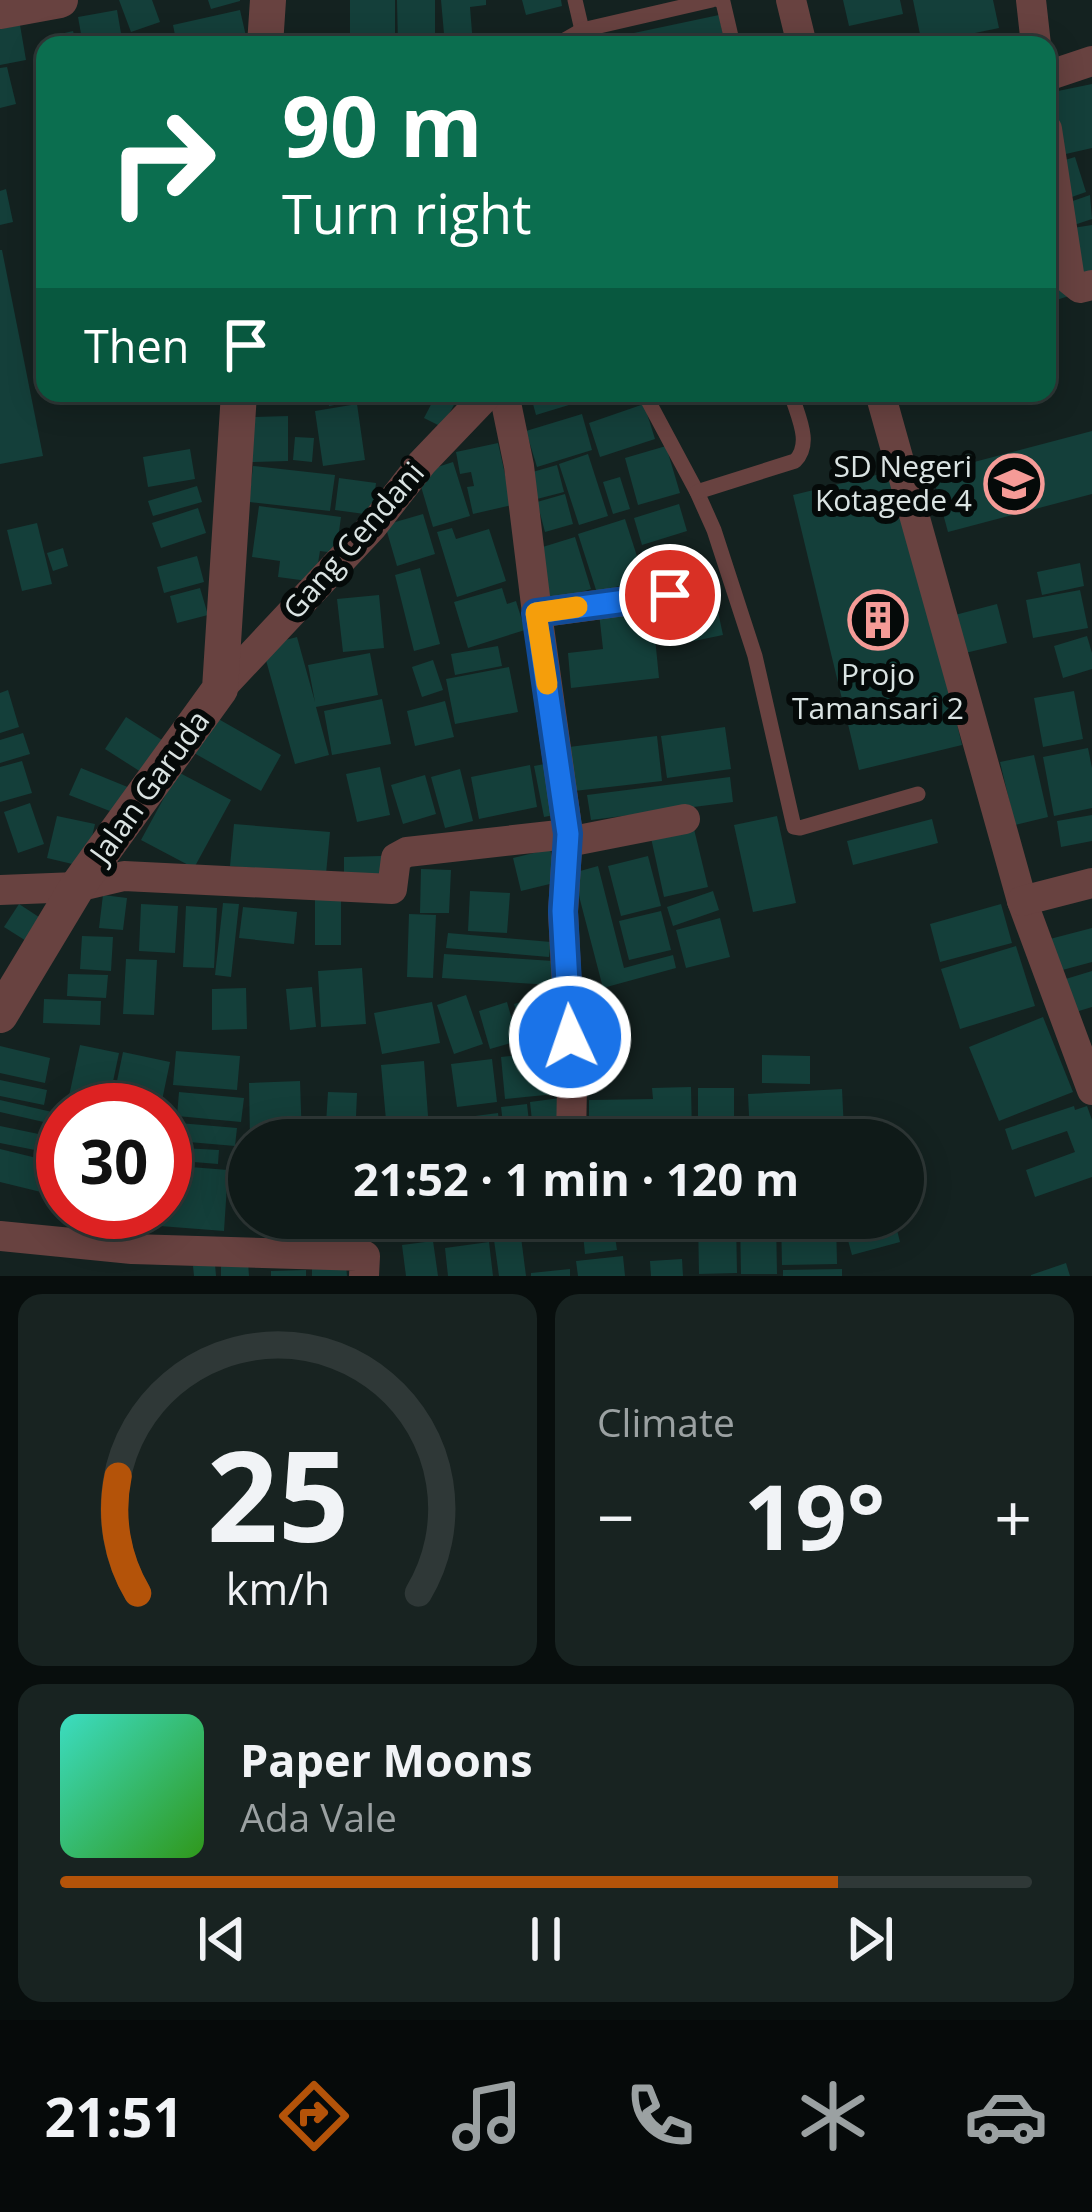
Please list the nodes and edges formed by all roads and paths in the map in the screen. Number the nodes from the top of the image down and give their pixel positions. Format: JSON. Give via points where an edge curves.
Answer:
{"nodes":[{"id":1,"x":54,"y":0,"type":"edge"},
{"id":2,"x":268,"y":0,"type":"edge"},
{"id":3,"x":575,"y":0,"type":"edge"},
{"id":4,"x":715,"y":0,"type":"edge"},
{"id":5,"x":791,"y":0,"type":"edge"},
{"id":6,"x":1031,"y":0,"type":"edge"},
{"id":7,"x":0,"y":11,"type":"edge"},
{"id":8,"x":582,"y":30,"type":"junction"},
{"id":9,"x":266,"y":36,"type":"edge"},
{"id":10,"x":572,"y":36,"type":"edge"},
{"id":11,"x":731,"y":36,"type":"edge"},
{"id":12,"x":800,"y":36,"type":"edge"},
{"id":13,"x":1035,"y":36,"type":"edge"},
{"id":14,"x":1092,"y":61,"type":"edge"},
{"id":15,"x":1056,"y":73,"type":"edge"},
{"id":16,"x":1056,"y":188,"type":"edge"},
{"id":17,"x":1092,"y":285,"type":"edge"},
{"id":18,"x":237,"y":402,"type":"edge"},
{"id":19,"x":480,"y":402,"type":"edge"},
{"id":20,"x":506,"y":402,"type":"edge"},
{"id":21,"x":649,"y":402,"type":"edge"},
{"id":22,"x":793,"y":402,"type":"edge"},
{"id":23,"x":883,"y":402,"type":"edge"},
{"id":24,"x":697,"y":492,"type":"junction"},
{"id":25,"x":670,"y":595,"type":"dead end"},
{"id":26,"x":536,"y":613,"type":"junction"},
{"id":27,"x":220,"y":689,"type":"junction"},
{"id":28,"x":918,"y":794,"type":"dead end"},
{"id":29,"x":685,"y":819,"type":"dead end"},
{"id":30,"x":568,"y":838,"type":"junction"},
{"id":31,"x":1092,"y":883,"type":"edge"},
{"id":32,"x":77,"y":887,"type":"junction"},
{"id":33,"x":0,"y":890,"type":"edge"},
{"id":34,"x":1022,"y":901,"type":"junction"},
{"id":35,"x":0,"y":1015,"type":"edge"},
{"id":36,"x":1092,"y":1090,"type":"edge"},
{"id":37,"x":571,"y":1119,"type":"edge"},
{"id":38,"x":0,"y":1236,"type":"edge"},
{"id":39,"x":364,"y":1276,"type":"edge"}],
"edges":[{"from":1,"to":7,"type":"street"},
{"from":2,"to":9,"type":"street"},
{"from":3,"to":8,"type":"lane"},
{"from":4,"to":8,"type":"lane"},
{"from":4,"to":11,"type":"lane","via":[[723,2]]},
{"from":5,"to":12,"type":"street"},
{"from":6,"to":13,"type":"street"},
{"from":8,"to":10,"type":"lane"},
{"from":14,"to":15,"type":"street"},
{"from":16,"to":17,"type":"street","via":[[1070,280]]},
{"from":18,"to":27,"type":"street","name":"Jalan Garuda"},
{"from":19,"to":27,"type":"street","name":"Gang Cendani"},
{"from":20,"to":26,"type":"street"},
{"from":21,"to":24,"type":"lane"},
{"from":22,"to":24,"type":"lane","via":[[804,442],[795,461]]},
{"from":23,"to":34,"type":"street"},
{"from":24,"to":28,"type":"lane","via":[[755,656],[794,827]]},
{"from":25,"to":26,"type":"street"},
{"from":26,"to":30,"type":"street"},
{"from":27,"to":32,"type":"street","name":"Jalan Garuda"},
{"from":29,"to":30,"type":"street"},
{"from":30,"to":32,"type":"street","via":[[407,852],[396,858],[392,889],[124,876]]},
{"from":30,"to":37,"type":"street"},
{"from":31,"to":34,"type":"street"},
{"from":32,"to":33,"type":"street"},
{"from":32,"to":35,"type":"street","name":"Jalan Garuda"},
{"from":34,"to":36,"type":"street"},
{"from":38,"to":39,"type":"street","via":[[365,1256]]}]}
